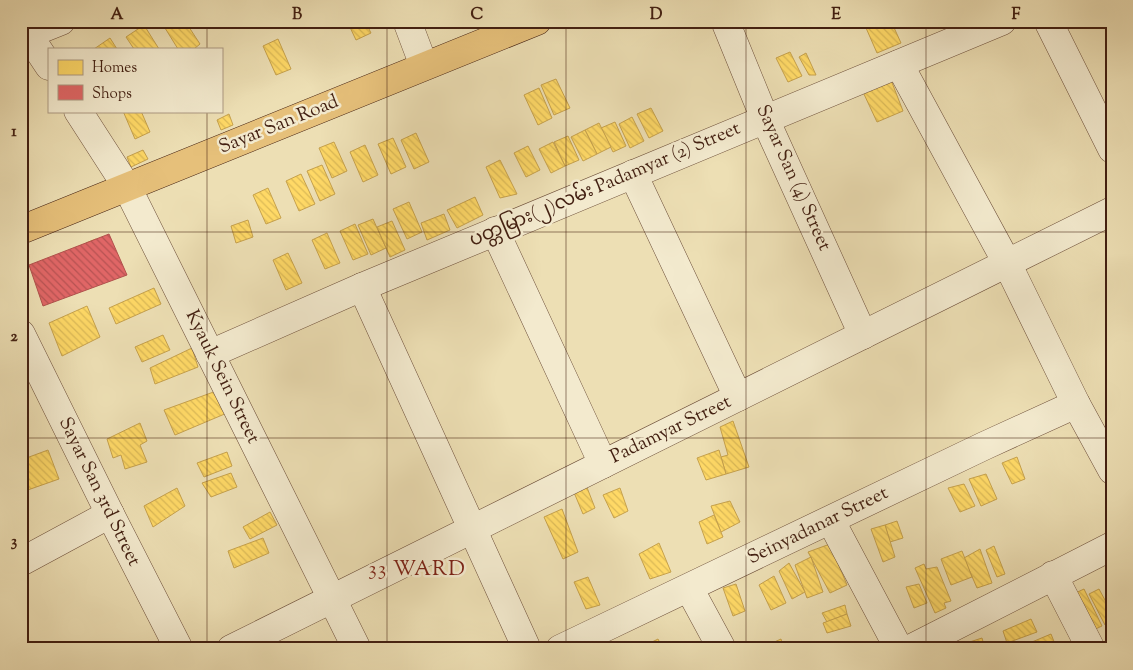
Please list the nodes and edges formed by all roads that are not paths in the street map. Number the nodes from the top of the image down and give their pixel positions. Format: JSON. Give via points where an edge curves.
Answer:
{"nodes":[{"id":1,"x":61,"y":21,"type":"edge"},
{"id":2,"x":406,"y":21,"type":"edge"},
{"id":3,"x":537,"y":21,"type":"edge"},
{"id":4,"x":725,"y":21,"type":"edge"},
{"id":5,"x":1002,"y":21,"type":"edge"},
{"id":6,"x":1048,"y":21,"type":"edge"},
{"id":7,"x":23,"y":32,"type":"edge"},
{"id":8,"x":899,"y":64,"type":"junction"},
{"id":9,"x":48,"y":65,"type":"edge"},
{"id":10,"x":424,"y":66,"type":"junction"},
{"id":11,"x":79,"y":112,"type":"edge"},
{"id":12,"x":765,"y":119,"type":"junction"},
{"id":13,"x":1112,"y":149,"type":"edge"},
{"id":14,"x":633,"y":174,"type":"junction"},
{"id":15,"x":127,"y":188,"type":"junction"},
{"id":16,"x":1112,"y":211,"type":"edge"},
{"id":17,"x":21,"y":230,"type":"edge"},
{"id":18,"x":495,"y":231,"type":"junction"},
{"id":19,"x":1007,"y":263,"type":"junction"},
{"id":20,"x":362,"y":287,"type":"junction"},
{"id":21,"x":21,"y":334,"type":"edge"},
{"id":22,"x":863,"y":335,"type":"junction"},
{"id":23,"x":210,"y":354,"type":"junction"},
{"id":24,"x":738,"y":397,"type":"junction"},
{"id":25,"x":1076,"y":404,"type":"junction"},
{"id":26,"x":603,"y":464,"type":"junction"},
{"id":27,"x":1112,"y":470,"type":"edge"},
{"id":28,"x":110,"y":514,"type":"junction"},
{"id":29,"x":831,"y":520,"type":"junction"},
{"id":30,"x":471,"y":530,"type":"junction"},
{"id":31,"x":1112,"y":546,"type":"edge"},
{"id":32,"x":21,"y":562,"type":"edge"},
{"id":33,"x":1053,"y":575,"type":"junction"},
{"id":34,"x":689,"y":588,"type":"junction"},
{"id":35,"x":332,"y":599,"type":"junction"},
{"id":36,"x":179,"y":649,"type":"edge"},
{"id":37,"x":231,"y":649,"type":"edge"},
{"id":38,"x":357,"y":649,"type":"edge"},
{"id":39,"x":527,"y":649,"type":"edge"},
{"id":40,"x":560,"y":649,"type":"edge"},
{"id":41,"x":722,"y":649,"type":"edge"},
{"id":42,"x":899,"y":649,"type":"edge"},
{"id":43,"x":910,"y":649,"type":"edge"},
{"id":44,"x":1091,"y":649,"type":"edge"}],
"edges":[{"from":1,"to":7,"type":"street"},
{"from":2,"to":10,"type":"street"},
{"from":3,"to":10,"type":"main road","name":"Sayar San Road"},
{"from":4,"to":12,"type":"street","name":"Sayar San (4) Street"},
{"from":5,"to":8,"type":"street","name":"ပတ္တမြား(၂)လမ်း Padamyar (2) Street"},
{"from":6,"to":13,"type":"street"},
{"from":7,"to":9,"type":"street"},
{"from":8,"to":12,"type":"street","name":"ပတ္တမြား(၂)လမ်း Padamyar (2) Street"},
{"from":8,"to":19,"type":"street"},
{"from":10,"to":15,"type":"main road","name":"Sayar San Road"},
{"from":11,"to":15,"type":"street","name":"Kyauk Sein Street"},
{"from":12,"to":14,"type":"street","name":"ပတ္တမြား(၂)လမ်း Padamyar (2) Street"},
{"from":12,"to":22,"type":"street","name":"Sayar San (4) Street"},
{"from":14,"to":18,"type":"street","name":"ပတ္တမြား(၂)လမ်း Padamyar (2) Street"},
{"from":14,"to":24,"type":"street"},
{"from":15,"to":17,"type":"main road","name":"Sayar San Road"},
{"from":15,"to":23,"type":"street","name":"Kyauk Sein Street"},
{"from":16,"to":19,"type":"street","name":"Padamyar Street"},
{"from":18,"to":20,"type":"street","name":"ပတ္တမြား(၂)လမ်း Padamyar (2) Street"},
{"from":18,"to":26,"type":"street"},
{"from":19,"to":22,"type":"street","name":"Padamyar Street"},
{"from":19,"to":25,"type":"street"},
{"from":20,"to":23,"type":"street","name":"ပတ္တမြား(၂)လမ်း Padamyar (2) Street"},
{"from":20,"to":30,"type":"street"},
{"from":21,"to":28,"type":"street","name":"Sayar San 3rd Street"},
{"from":22,"to":24,"type":"street","name":"Padamyar Street"},
{"from":23,"to":35,"type":"street","name":"Kyauk Sein Street"},
{"from":24,"to":26,"type":"street","name":"Padamyar Street"},
{"from":25,"to":27,"type":"street"},
{"from":25,"to":29,"type":"street","name":"Seinyadanar Street"},
{"from":26,"to":30,"type":"street","name":"Padamyar Street"},
{"from":28,"to":32,"type":"street"},
{"from":28,"to":36,"type":"street","name":"Sayar San 3rd Street"},
{"from":29,"to":34,"type":"street","name":"Seinyadanar Street"},
{"from":29,"to":42,"type":"street"},
{"from":30,"to":35,"type":"street","name":"Padamyar Street"},
{"from":30,"to":39,"type":"street"},
{"from":31,"to":33,"type":"street"},
{"from":33,"to":43,"type":"street"},
{"from":33,"to":44,"type":"street"},
{"from":34,"to":40,"type":"street","name":"Seinyadanar Street"},
{"from":34,"to":41,"type":"street"},
{"from":35,"to":37,"type":"street","name":"Padamyar Street"},
{"from":35,"to":38,"type":"street","name":"Kyauk Sein Street"}]}
